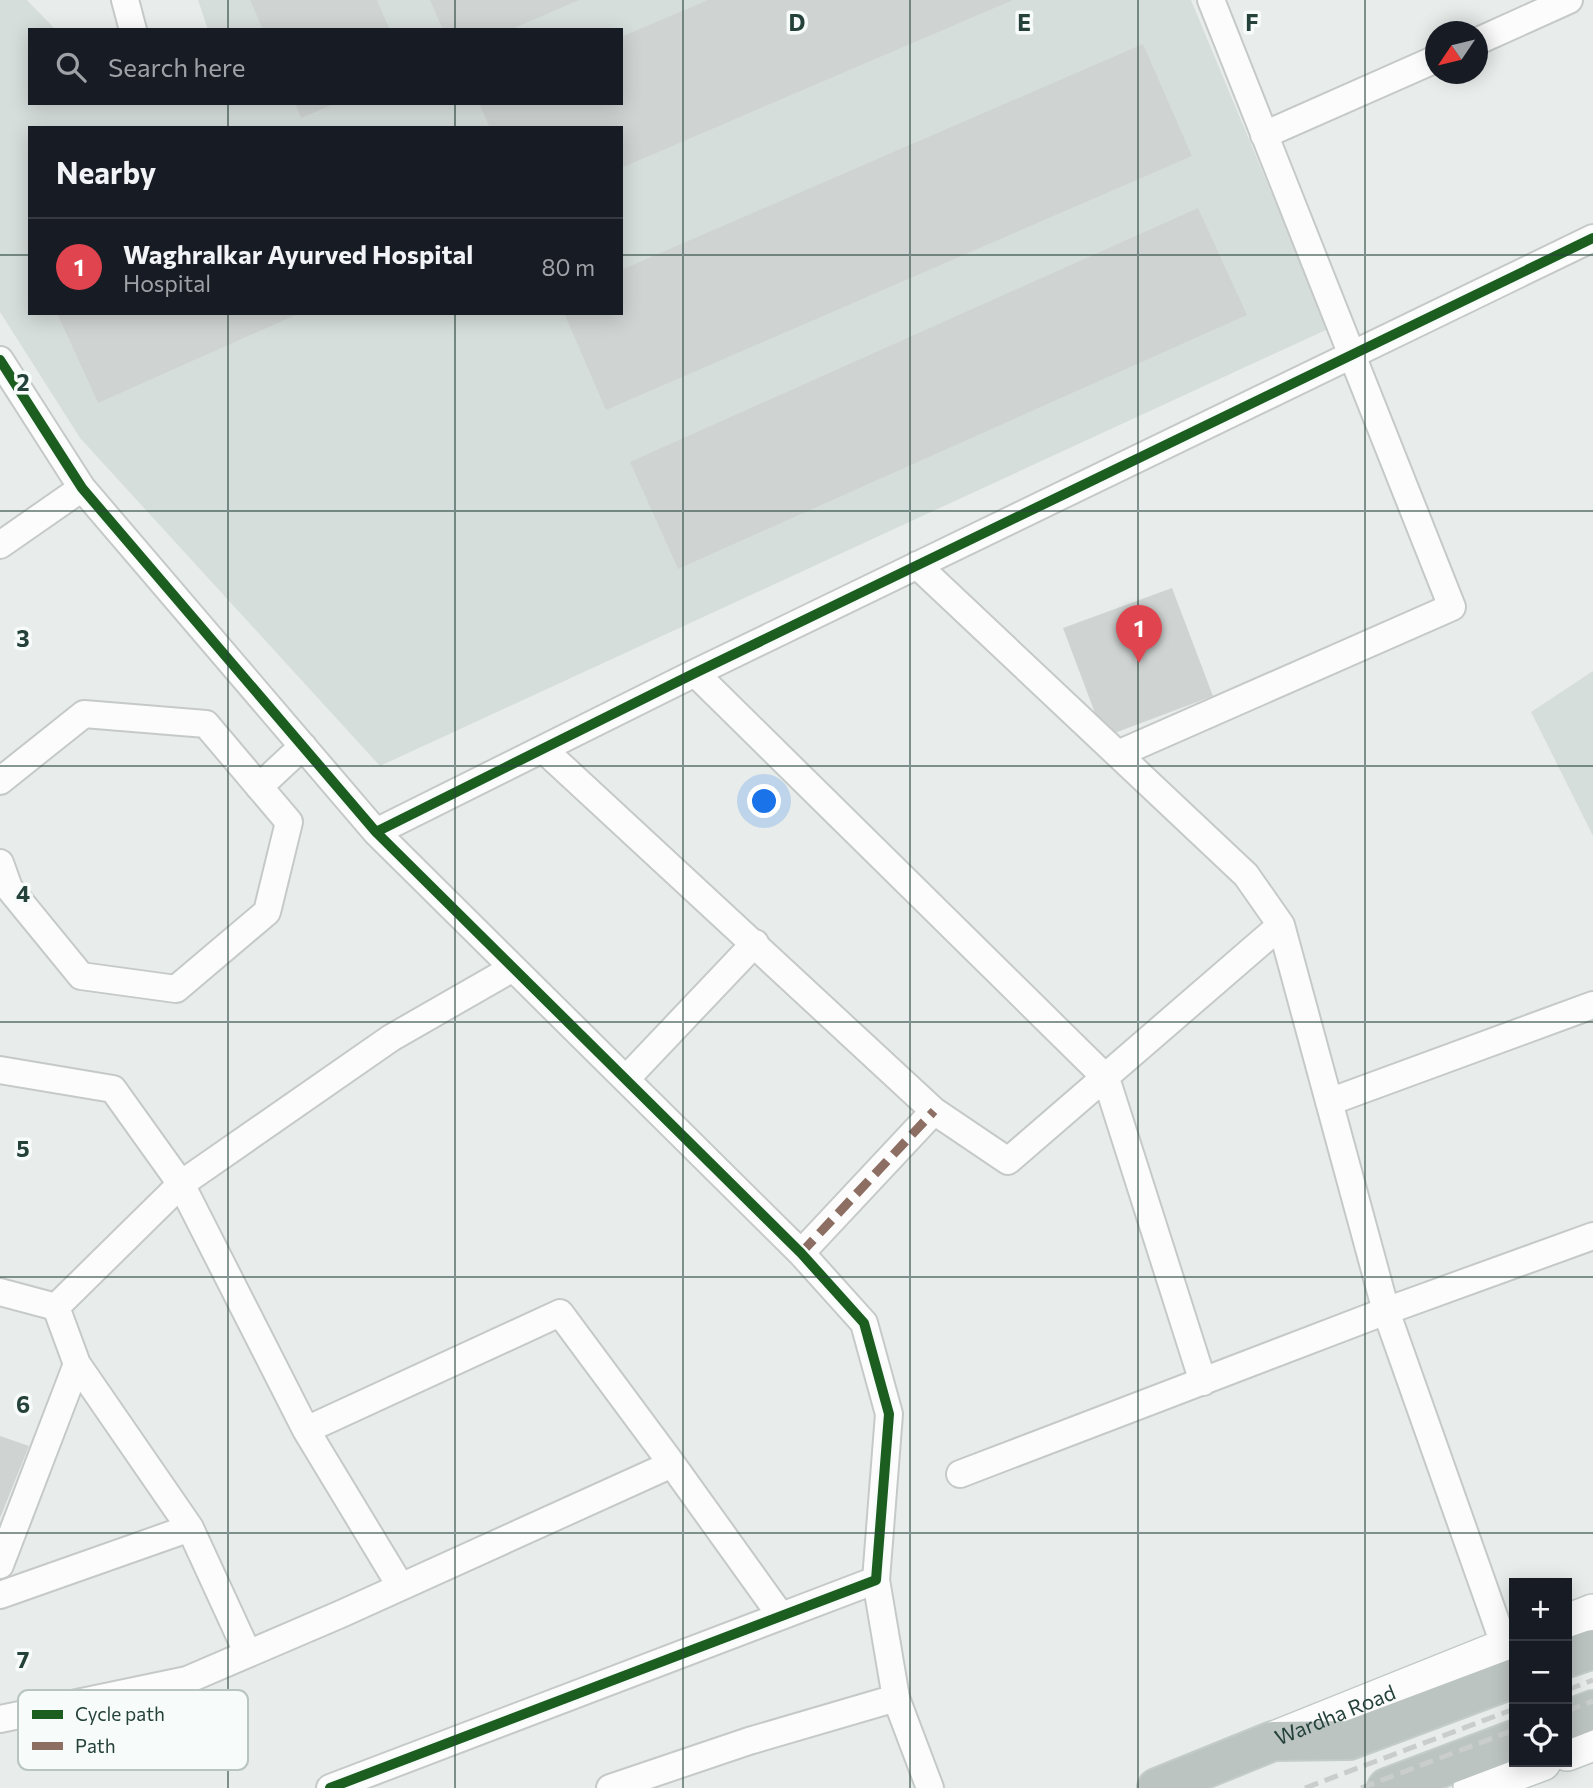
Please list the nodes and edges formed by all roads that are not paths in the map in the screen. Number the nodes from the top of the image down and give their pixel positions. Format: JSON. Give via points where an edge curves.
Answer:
{"nodes":[{"id":1,"x":125,"y":0,"type":"edge"},
{"id":2,"x":1211,"y":0,"type":"edge"},
{"id":3,"x":1569,"y":0,"type":"edge"},
{"id":4,"x":132,"y":28,"type":"edge"},
{"id":5,"x":1488,"y":36,"type":"edge"},
{"id":6,"x":1425,"y":64,"type":"edge"},
{"id":7,"x":1265,"y":135,"type":"junction"},
{"id":8,"x":1593,"y":238,"type":"edge"},
{"id":9,"x":1354,"y":354,"type":"junction"},
{"id":10,"x":0,"y":360,"type":"edge"},
{"id":11,"x":82,"y":488,"type":"junction"},
{"id":12,"x":0,"y":545,"type":"edge"},
{"id":13,"x":917,"y":565,"type":"junction"},
{"id":14,"x":695,"y":673,"type":"junction"},
{"id":15,"x":303,"y":746,"type":"junction"},
{"id":16,"x":543,"y":749,"type":"junction"},
{"id":17,"x":1118,"y":754,"type":"junction"},
{"id":18,"x":0,"y":781,"type":"edge"},
{"id":19,"x":259,"y":787,"type":"junction"},
{"id":20,"x":376,"y":832,"type":"junction"},
{"id":21,"x":0,"y":863,"type":"edge"},
{"id":22,"x":1281,"y":925,"type":"junction"},
{"id":23,"x":755,"y":943,"type":"junction"},
{"id":24,"x":513,"y":968,"type":"junction"},
{"id":25,"x":1593,"y":1005,"type":"edge"},
{"id":26,"x":0,"y":1070,"type":"edge"},
{"id":27,"x":1106,"y":1078,"type":"junction"},
{"id":28,"x":626,"y":1079,"type":"junction"},
{"id":29,"x":1329,"y":1102,"type":"junction"},
{"id":30,"x":934,"y":1111,"type":"junction"},
{"id":31,"x":181,"y":1184,"type":"junction"},
{"id":32,"x":1593,"y":1236,"type":"edge"},
{"id":33,"x":801,"y":1253,"type":"junction"},
{"id":34,"x":0,"y":1292,"type":"edge"},
{"id":35,"x":56,"y":1307,"type":"junction"},
{"id":36,"x":1386,"y":1311,"type":"junction"},
{"id":37,"x":77,"y":1364,"type":"junction"},
{"id":38,"x":1203,"y":1382,"type":"junction"},
{"id":39,"x":306,"y":1430,"type":"junction"},
{"id":40,"x":672,"y":1464,"type":"junction"},
{"id":41,"x":960,"y":1474,"type":"dead end"},
{"id":42,"x":190,"y":1528,"type":"junction"},
{"id":43,"x":0,"y":1565,"type":"edge"},
{"id":44,"x":876,"y":1580,"type":"junction"},
{"id":45,"x":401,"y":1587,"type":"junction"},
{"id":46,"x":0,"y":1595,"type":"edge"},
{"id":47,"x":1593,"y":1613,"type":"edge"},
{"id":48,"x":781,"y":1616,"type":"junction"},
{"id":49,"x":1572,"y":1621,"type":"edge"},
{"id":50,"x":1593,"y":1649,"type":"edge"},
{"id":51,"x":1509,"y":1650,"type":"edge"},
{"id":52,"x":248,"y":1654,"type":"junction"},
{"id":53,"x":1572,"y":1656,"type":"edge"},
{"id":54,"x":1509,"y":1657,"type":"edge"},
{"id":55,"x":1509,"y":1657,"type":"edge"},
{"id":56,"x":139,"y":1690,"type":"edge"},
{"id":57,"x":896,"y":1698,"type":"junction"},
{"id":58,"x":1593,"y":1710,"type":"edge"},
{"id":59,"x":18,"y":1715,"type":"edge"},
{"id":60,"x":1572,"y":1718,"type":"edge"},
{"id":61,"x":0,"y":1719,"type":"edge"},
{"id":62,"x":1273,"y":1741,"type":"junction"},
{"id":63,"x":1509,"y":1742,"type":"edge"},
{"id":64,"x":1593,"y":1742,"type":"edge"},
{"id":65,"x":1572,"y":1750,"type":"edge"},
{"id":66,"x":1529,"y":1767,"type":"edge"},
{"id":67,"x":330,"y":1788,"type":"edge"},
{"id":68,"x":610,"y":1788,"type":"edge"},
{"id":69,"x":930,"y":1788,"type":"edge"},
{"id":70,"x":1157,"y":1788,"type":"edge"},
{"id":71,"x":1387,"y":1788,"type":"edge"},
{"id":72,"x":1472,"y":1788,"type":"edge"}],
"edges":[{"from":1,"to":4,"type":"street"},
{"from":2,"to":7,"type":"street"},
{"from":3,"to":5,"type":"street"},
{"from":6,"to":7,"type":"street"},
{"from":7,"to":9,"type":"street"},
{"from":8,"to":9,"type":"street"},
{"from":9,"to":13,"type":"street"},
{"from":9,"to":17,"type":"street","via":[[1452,607]]},
{"from":10,"to":11,"type":"street"},
{"from":11,"to":12,"type":"street"},
{"from":11,"to":15,"type":"street"},
{"from":13,"to":14,"type":"street"},
{"from":13,"to":17,"type":"street"},
{"from":14,"to":16,"type":"street"},
{"from":14,"to":27,"type":"street"},
{"from":15,"to":19,"type":"street"},
{"from":15,"to":20,"type":"street"},
{"from":16,"to":20,"type":"street"},
{"from":16,"to":23,"type":"street"},
{"from":17,"to":22,"type":"street","via":[[1246,875]]},
{"from":18,"to":19,"type":"street","via":[[83,714],[206,724]]},
{"from":19,"to":21,"type":"street","via":[[289,822],[267,912],[176,989],[81,976],[9,888]]},
{"from":20,"to":24,"type":"street"},
{"from":22,"to":27,"type":"street"},
{"from":22,"to":29,"type":"street"},
{"from":23,"to":28,"type":"street"},
{"from":23,"to":30,"type":"street"},
{"from":24,"to":28,"type":"street"},
{"from":24,"to":31,"type":"street","via":[[391,1038]]},
{"from":25,"to":29,"type":"street"},
{"from":26,"to":31,"type":"street","via":[[113,1088]]},
{"from":27,"to":30,"type":"street","via":[[1008,1161]]},
{"from":27,"to":38,"type":"street"},
{"from":28,"to":33,"type":"street"},
{"from":29,"to":36,"type":"street"},
{"from":30,"to":33,"type":"street"},
{"from":31,"to":35,"type":"street"},
{"from":31,"to":39,"type":"street"},
{"from":32,"to":36,"type":"street"},
{"from":33,"to":44,"type":"street","via":[[864,1323],[889,1414]]},
{"from":34,"to":35,"type":"street"},
{"from":35,"to":37,"type":"street"},
{"from":36,"to":38,"type":"street"},
{"from":36,"to":51,"type":"street"},
{"from":37,"to":42,"type":"street"},
{"from":37,"to":43,"type":"street"},
{"from":38,"to":41,"type":"street"},
{"from":39,"to":40,"type":"street","via":[[560,1313]]},
{"from":39,"to":45,"type":"street"},
{"from":40,"to":45,"type":"street"},
{"from":40,"to":48,"type":"street"},
{"from":42,"to":46,"type":"street"},
{"from":42,"to":52,"type":"street"},
{"from":44,"to":48,"type":"street"},
{"from":44,"to":57,"type":"street"},
{"from":45,"to":52,"type":"street"},
{"from":47,"to":49,"type":"street"},
{"from":48,"to":67,"type":"street"},
{"from":50,"to":53,"type":"highway"},
{"from":52,"to":56,"type":"street","via":[[187,1680]]},
{"from":54,"to":62,"type":"highway","via":[[1349,1740]]},
{"from":55,"to":62,"type":"street","name":"Wardha Road"},
{"from":57,"to":68,"type":"street"},
{"from":57,"to":69,"type":"street"},
{"from":58,"to":60,"type":"highway"},
{"from":59,"to":61,"type":"street"},
{"from":62,"to":70,"type":"highway","name":"Wardha Road"},
{"from":63,"to":71,"type":"highway"},
{"from":64,"to":65,"type":"street"},
{"from":66,"to":72,"type":"street"}]}
